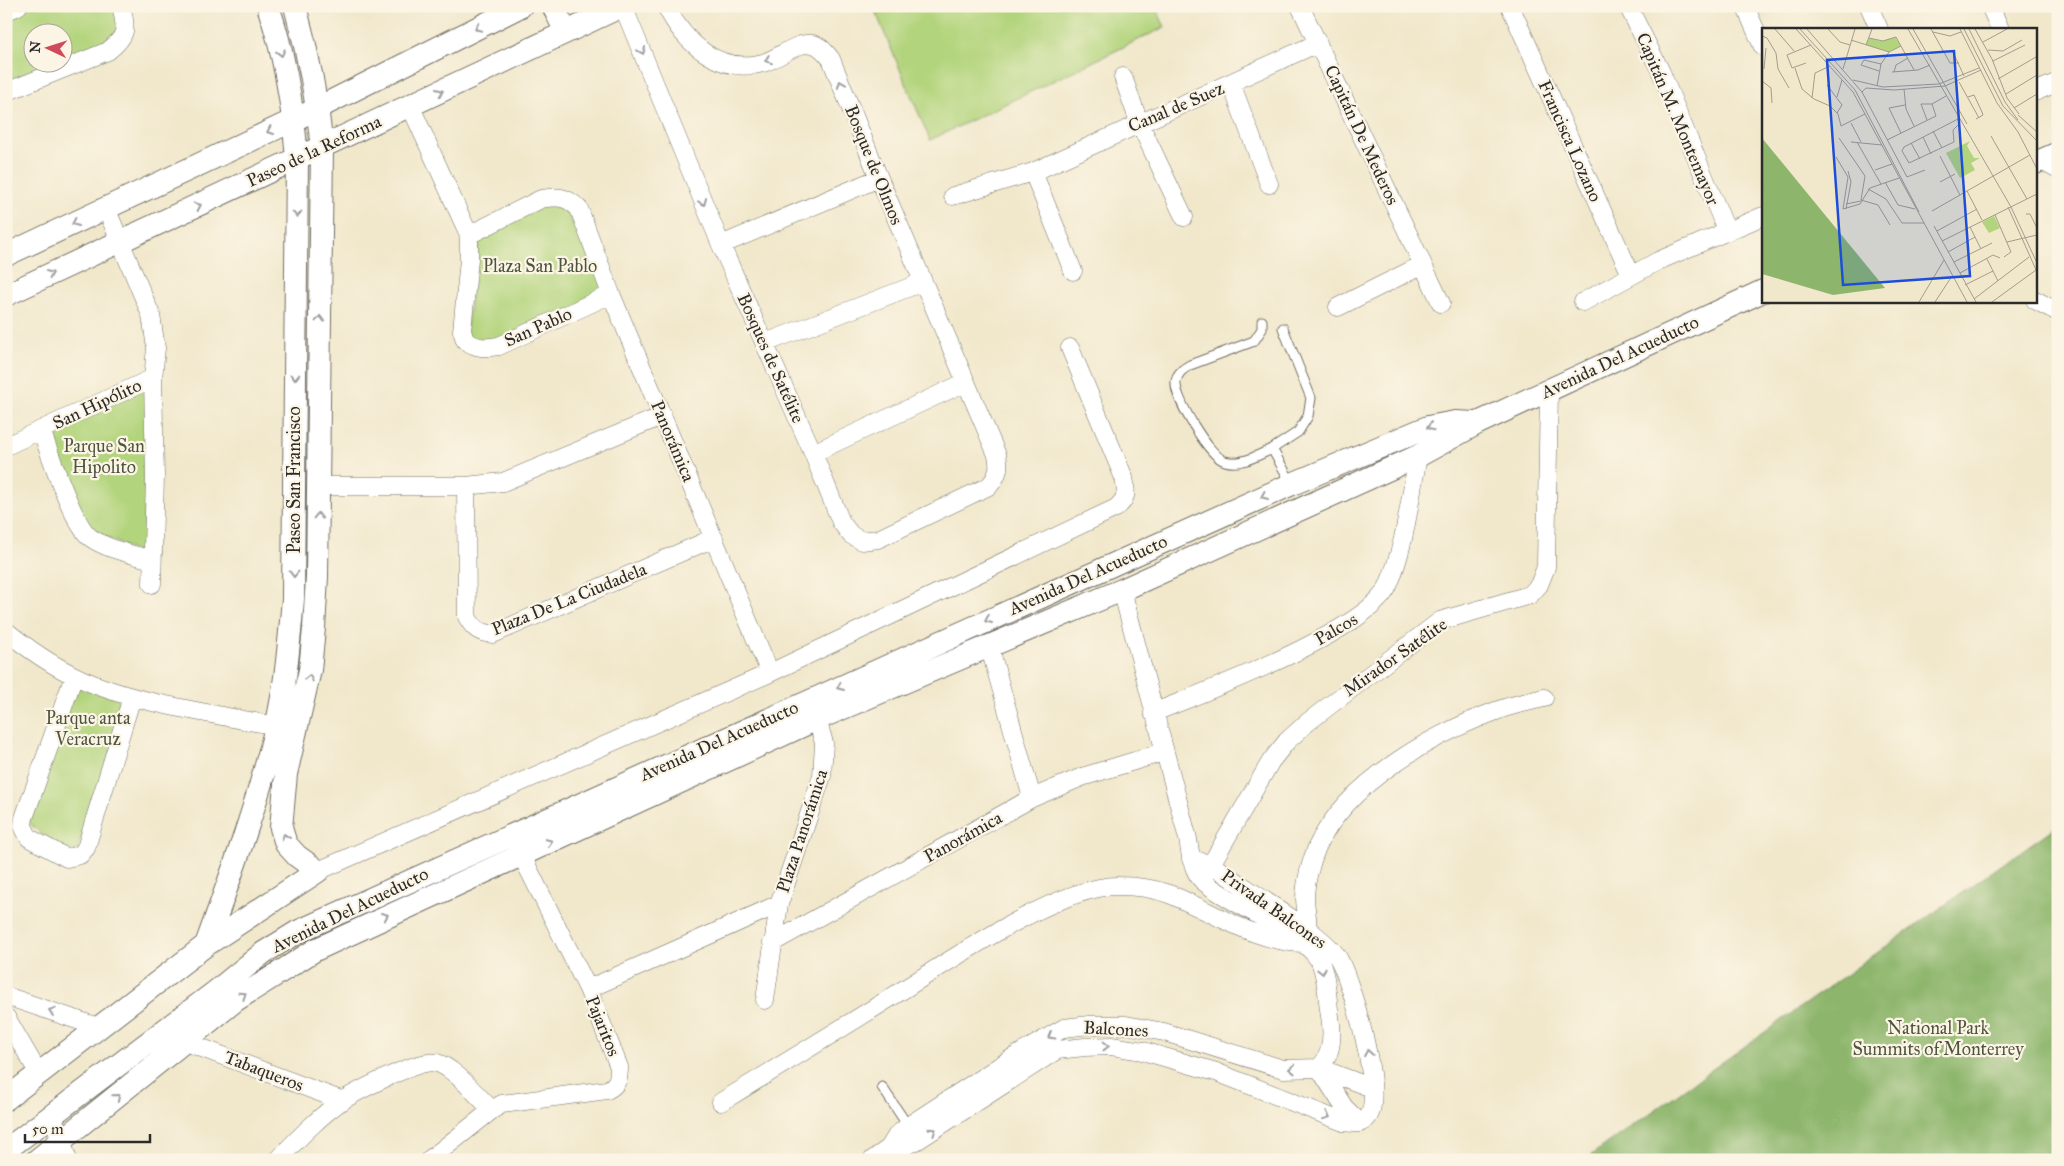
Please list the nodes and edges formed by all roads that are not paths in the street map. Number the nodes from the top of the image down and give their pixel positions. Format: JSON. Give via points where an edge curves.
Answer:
{"nodes":[{"id":1,"x":121,"y":6,"type":"edge"},
{"id":2,"x":268,"y":6,"type":"edge"},
{"id":3,"x":295,"y":6,"type":"edge"},
{"id":4,"x":521,"y":6,"type":"edge"},
{"id":5,"x":552,"y":6,"type":"edge"},
{"id":6,"x":622,"y":6,"type":"edge"},
{"id":7,"x":666,"y":6,"type":"edge"},
{"id":8,"x":1300,"y":6,"type":"edge"},
{"id":9,"x":1510,"y":6,"type":"edge"},
{"id":10,"x":1628,"y":6,"type":"edge"},
{"id":11,"x":1745,"y":6,"type":"edge"},
{"id":12,"x":1869,"y":6,"type":"edge"},
{"id":13,"x":1990,"y":6,"type":"edge"},
{"id":14,"x":1879,"y":28,"type":"edge"},
{"id":15,"x":2000,"y":28,"type":"edge"},
{"id":16,"x":566,"y":32,"type":"junction"},
{"id":17,"x":1318,"y":43,"type":"junction"},
{"id":18,"x":1762,"y":45,"type":"edge"},
{"id":19,"x":1123,"y":77,"type":"dead end"},
{"id":20,"x":2058,"y":82,"type":"edge"},
{"id":21,"x":1231,"y":83,"type":"junction"},
{"id":22,"x":6,"y":92,"type":"edge"},
{"id":23,"x":2036,"y":92,"type":"edge"},
{"id":24,"x":410,"y":105,"type":"junction"},
{"id":25,"x":318,"y":108,"type":"junction"},
{"id":26,"x":294,"y":120,"type":"junction"},
{"id":27,"x":1140,"y":122,"type":"junction"},
{"id":28,"x":322,"y":146,"type":"junction"},
{"id":29,"x":298,"y":159,"type":"junction"},
{"id":30,"x":1034,"y":172,"type":"junction"},
{"id":31,"x":879,"y":178,"type":"junction"},
{"id":32,"x":1269,"y":184,"type":"dead end"},
{"id":33,"x":953,"y":196,"type":"dead end"},
{"id":34,"x":106,"y":208,"type":"junction"},
{"id":35,"x":1762,"y":216,"type":"edge"},
{"id":36,"x":1184,"y":217,"type":"dead end"},
{"id":37,"x":1727,"y":232,"type":"junction"},
{"id":38,"x":468,"y":235,"type":"junction"},
{"id":39,"x":122,"y":241,"type":"junction"},
{"id":40,"x":722,"y":246,"type":"junction"},
{"id":41,"x":6,"y":255,"type":"edge"},
{"id":42,"x":1422,"y":265,"type":"junction"},
{"id":43,"x":1072,"y":271,"type":"dead end"},
{"id":44,"x":1631,"y":275,"type":"junction"},
{"id":45,"x":924,"y":282,"type":"junction"},
{"id":46,"x":1762,"y":291,"type":"edge"},
{"id":47,"x":611,"y":294,"type":"junction"},
{"id":48,"x":6,"y":295,"type":"edge"},
{"id":49,"x":2036,"y":301,"type":"edge"},
{"id":50,"x":1583,"y":302,"type":"dead end"},
{"id":51,"x":1442,"y":303,"type":"dead end"},
{"id":52,"x":1338,"y":306,"type":"dead end"},
{"id":53,"x":2058,"y":312,"type":"edge"},
{"id":54,"x":1262,"y":321,"type":"dead end"},
{"id":55,"x":1283,"y":328,"type":"dead end"},
{"id":56,"x":765,"y":342,"type":"junction"},
{"id":57,"x":1070,"y":348,"type":"dead end"},
{"id":58,"x":153,"y":378,"type":"junction"},
{"id":59,"x":966,"y":382,"type":"junction"},
{"id":60,"x":1549,"y":390,"type":"junction"},
{"id":61,"x":662,"y":416,"type":"junction"},
{"id":62,"x":1478,"y":423,"type":"junction"},
{"id":63,"x":41,"y":430,"type":"junction"},
{"id":64,"x":6,"y":446,"type":"edge"},
{"id":65,"x":1272,"y":449,"type":"junction"},
{"id":66,"x":813,"y":453,"type":"junction"},
{"id":67,"x":998,"y":455,"type":"joint"},
{"id":68,"x":1418,"y":456,"type":"junction"},
{"id":69,"x":1292,"y":484,"type":"junction"},
{"id":70,"x":318,"y":486,"type":"junction"},
{"id":71,"x":466,"y":486,"type":"junction"},
{"id":72,"x":714,"y":538,"type":"junction"},
{"id":73,"x":152,"y":560,"type":"junction"},
{"id":74,"x":152,"y":584,"type":"dead end"},
{"id":75,"x":1122,"y":590,"type":"junction"},
{"id":76,"x":6,"y":631,"type":"edge"},
{"id":77,"x":989,"y":644,"type":"junction"},
{"id":78,"x":770,"y":673,"type":"junction"},
{"id":79,"x":74,"y":676,"type":"junction"},
{"id":80,"x":132,"y":697,"type":"junction"},
{"id":81,"x":1544,"y":698,"type":"dead end"},
{"id":82,"x":1153,"y":713,"type":"junction"},
{"id":83,"x":817,"y":719,"type":"junction"},
{"id":84,"x":276,"y":726,"type":"junction"},
{"id":85,"x":1164,"y":752,"type":"junction"},
{"id":86,"x":1032,"y":798,"type":"junction"},
{"id":87,"x":521,"y":854,"type":"junction"},
{"id":88,"x":318,"y":871,"type":"junction"},
{"id":89,"x":1206,"y":872,"type":"junction"},
{"id":90,"x":779,"y":904,"type":"junction"},
{"id":91,"x":1306,"y":936,"type":"junction"},
{"id":92,"x":772,"y":943,"type":"junction"},
{"id":93,"x":206,"y":945,"type":"junction"},
{"id":94,"x":588,"y":989,"type":"junction"},
{"id":95,"x":6,"y":996,"type":"edge"},
{"id":96,"x":765,"y":1000,"type":"dead end"},
{"id":97,"x":6,"y":1017,"type":"edge"},
{"id":98,"x":98,"y":1027,"type":"junction"},
{"id":99,"x":186,"y":1042,"type":"junction"},
{"id":100,"x":1319,"y":1068,"type":"junction"},
{"id":101,"x":39,"y":1074,"type":"junction"},
{"id":102,"x":882,"y":1087,"type":"dead end"},
{"id":103,"x":1372,"y":1088,"type":"junction"},
{"id":104,"x":6,"y":1099,"type":"edge"},
{"id":105,"x":342,"y":1101,"type":"junction"},
{"id":106,"x":722,"y":1102,"type":"dead end"},
{"id":107,"x":492,"y":1110,"type":"junction"},
{"id":108,"x":52,"y":1115,"type":"junction"},
{"id":109,"x":1364,"y":1120,"type":"junction"},
{"id":110,"x":908,"y":1126,"type":"junction"},
{"id":111,"x":889,"y":1148,"type":"junction"},
{"id":112,"x":6,"y":1150,"type":"edge"},
{"id":113,"x":65,"y":1150,"type":"edge"},
{"id":114,"x":37,"y":1160,"type":"edge"},
{"id":115,"x":278,"y":1160,"type":"edge"},
{"id":116,"x":429,"y":1160,"type":"edge"},
{"id":117,"x":872,"y":1160,"type":"edge"}],
"edges":[{"from":1,"to":22,"type":"street","via":[[125,30],[121,41],[108,51]]},
{"from":2,"to":26,"type":"street","name":"Paseo San Francisco","one_way":true},
{"from":3,"to":25,"type":"street","name":"Paseo San Francisco","via":[[309,55]]},
{"from":4,"to":25,"type":"street","name":"Paseo de la Reforma","one_way":true},
{"from":5,"to":16,"type":"street"},
{"from":6,"to":16,"type":"street","name":"Paseo de la Reforma"},
{"from":6,"to":40,"type":"street","name":"Bosques de Satélite","one_way":true},
{"from":31,"to":7,"type":"street","name":"Bosque de Olmos","one_way":true,"via":[[831,58],[822,49],[814,44],[805,45],[763,63],[744,66],[724,64],[703,54],[682,31]]},
{"from":8,"to":17,"type":"street","name":"Capitán De Mederos"},
{"from":9,"to":44,"type":"street","name":"Francisca Lozano"},
{"from":10,"to":37,"type":"street","name":"Capitán M. Montemayor","via":[[1661,72]]},
{"from":11,"to":18,"type":"street"},
{"from":12,"to":14,"type":"street"},
{"from":13,"to":15,"type":"street"},
{"from":24,"to":16,"type":"street","name":"Paseo de la Reforma","one_way":true},
{"from":17,"to":21,"type":"street","name":"Canal de Suez"},
{"from":17,"to":42,"type":"street","name":"Capitán De Mederos"},
{"from":19,"to":27,"type":"street"},
{"from":20,"to":23,"type":"street"},
{"from":21,"to":27,"type":"street","name":"Canal de Suez"},
{"from":21,"to":32,"type":"street"},
{"from":24,"to":28,"type":"street","name":"Paseo de la Reforma"},
{"from":24,"to":38,"type":"street"},
{"from":25,"to":26,"type":"street","name":"Paseo de la Reforma"},
{"from":25,"to":28,"type":"street","name":"Paseo San Francisco"},
{"from":26,"to":29,"type":"street","name":"Paseo San Francisco"},
{"from":26,"to":34,"type":"street","name":"Paseo de la Reforma","one_way":true},
{"from":27,"to":30,"type":"street","name":"Canal de Suez"},
{"from":27,"to":36,"type":"street"},
{"from":28,"to":29,"type":"street","name":"Paseo de la Reforma"},
{"from":70,"to":28,"type":"street","name":"Paseo San Francisco","one_way":true},
{"from":39,"to":29,"type":"street","name":"Paseo de la Reforma","one_way":true},
{"from":29,"to":84,"type":"street","name":"Paseo San Francisco","one_way":true,"via":[[293,599],[286,672]]},
{"from":30,"to":33,"type":"street","name":"Canal de Suez"},
{"from":30,"to":43,"type":"street"},
{"from":31,"to":40,"type":"street"},
{"from":31,"to":45,"type":"street","name":"Bosque de Olmos"},
{"from":34,"to":39,"type":"street"},
{"from":34,"to":41,"type":"street","name":"Paseo de la Reforma","one_way":true},
{"from":35,"to":37,"type":"street"},
{"from":37,"to":44,"type":"street"},
{"from":38,"to":47,"type":"street","name":"Panorámica","via":[[553,196],[572,201]]},
{"from":38,"to":47,"type":"street","name":"San Pablo","via":[[462,331],[465,340],[473,346],[499,346]]},
{"from":48,"to":39,"type":"street","name":"Paseo de la Reforma","one_way":true},
{"from":39,"to":58,"type":"street","via":[[150,316],[156,348]]},
{"from":40,"to":56,"type":"street","name":"Bosques de Satélite"},
{"from":42,"to":51,"type":"street","name":"Capitán De Mederos"},
{"from":42,"to":52,"type":"street"},
{"from":44,"to":50,"type":"street"},
{"from":45,"to":56,"type":"street"},
{"from":45,"to":59,"type":"street","name":"Bosque de Olmos"},
{"from":46,"to":60,"type":"street","name":"Avenida Del Acueducto"},
{"from":47,"to":61,"type":"street","name":"Panorámica"},
{"from":49,"to":53,"type":"street"},
{"from":54,"to":65,"type":"lane","via":[[1262,328],[1254,341],[1180,370],[1175,383],[1185,411],[1216,457],[1239,463]]},
{"from":55,"to":65,"type":"lane","via":[[1311,398],[1308,416],[1298,432]]},
{"from":56,"to":66,"type":"street","name":"Bosques de Satélite"},
{"from":57,"to":78,"type":"street","via":[[1124,478],[1125,501]]},
{"from":58,"to":63,"type":"street","name":"San Hipólito"},
{"from":58,"to":73,"type":"street","via":[[155,477]]},
{"from":59,"to":66,"type":"street"},
{"from":59,"to":67,"type":"street","name":"Bosque de Olmos"},
{"from":60,"to":62,"type":"street","name":"Avenida Del Acueducto"},
{"from":60,"to":89,"type":"street","name":"Mirador Satélite","via":[[1546,567],[1539,585],[1530,595],[1440,621],[1308,722],[1271,761]]},
{"from":61,"to":71,"type":"street","via":[[503,482]]},
{"from":61,"to":72,"type":"street","name":"Panorámica"},
{"from":62,"to":68,"type":"street","name":"Avenida Del Acueducto"},
{"from":62,"to":69,"type":"street","name":"Avenida Del Acueducto","one_way":true,"via":[[1456,422],[1428,427]]},
{"from":63,"to":64,"type":"street","name":"San Hipólito"},
{"from":63,"to":73,"type":"street","name":"San Hipólito","via":[[77,522],[88,537],[106,547]]},
{"from":65,"to":69,"type":"lane"},
{"from":66,"to":67,"type":"street","name":"Bosques de Satélite","via":[[841,522],[862,541],[878,539],[989,486],[997,477]]},
{"from":68,"to":75,"type":"street","name":"Avenida Del Acueducto"},
{"from":68,"to":82,"type":"street","name":"Palcos","via":[[1398,558],[1387,588],[1365,612],[1335,632]]},
{"from":69,"to":108,"type":"street","name":"Avenida Del Acueducto","one_way":true,"via":[[297,932],[263,953]]},
{"from":70,"to":71,"type":"street"},
{"from":88,"to":70,"type":"street","name":"Paseo San Francisco","one_way":true,"via":[[286,844],[281,828],[286,774],[310,670],[317,577]]},
{"from":71,"to":72,"type":"street","name":"Plaza De La Ciudadela","via":[[468,617],[474,628],[483,634],[493,634]]},
{"from":72,"to":78,"type":"street","name":"Panorámica"},
{"from":73,"to":74,"type":"street"},
{"from":75,"to":77,"type":"street","name":"Avenida Del Acueducto"},
{"from":75,"to":82,"type":"street","name":"Privada Balcones"},
{"from":76,"to":79,"type":"street","via":[[40,657]]},
{"from":77,"to":83,"type":"street","name":"Avenida Del Acueducto"},
{"from":77,"to":86,"type":"street"},
{"from":78,"to":88,"type":"street"},
{"from":79,"to":80,"type":"street"},
{"from":79,"to":80,"type":"street","via":[[23,826],[29,838],[67,858],[80,856],[86,848]]},
{"from":80,"to":84,"type":"street"},
{"from":81,"to":91,"type":"street","via":[[1498,710],[1439,736],[1396,762],[1358,793],[1341,811],[1317,847],[1305,897]]},
{"from":82,"to":85,"type":"street","name":"Privada Balcones"},
{"from":87,"to":83,"type":"street","name":"Avenida Del Acueducto","one_way":true},
{"from":83,"to":90,"type":"street","name":"Plaza Panorámica","via":[[824,743],[822,776]]},
{"from":84,"to":93,"type":"street","name":"Paseo San Francisco","via":[[252,815]]},
{"from":85,"to":86,"type":"street","name":"Panorámica","via":[[1082,777]]},
{"from":85,"to":89,"type":"street","name":"Privada Balcones","via":[[1191,859]]},
{"from":86,"to":92,"type":"street","name":"Panorámica"},
{"from":87,"to":94,"type":"street","name":"Pajaritos"},
{"from":99,"to":87,"type":"street","name":"Avenida Del Acueducto","one_way":true,"via":[[236,1000],[315,950]]},
{"from":88,"to":93,"type":"street"},
{"from":89,"to":91,"type":"street","name":"Privada Balcones"},
{"from":90,"to":92,"type":"street","name":"Plaza Panorámica"},
{"from":90,"to":94,"type":"street"},
{"from":91,"to":100,"type":"street","name":"Privada Balcones","one_way":true,"via":[[1319,960],[1331,1024],[1328,1059]]},
{"from":103,"to":91,"type":"street","name":"Privada Balcones","one_way":true,"via":[[1367,1048],[1346,977],[1337,957],[1324,941]]},
{"from":91,"to":106,"type":"street","via":[[1278,941],[1168,894],[1144,888],[1115,886],[1087,891],[1032,913]]},
{"from":92,"to":96,"type":"street","name":"Plaza Panorámica"},
{"from":93,"to":98,"type":"street"},
{"from":94,"to":107,"type":"street","name":"Pajaritos","via":[[619,1067],[614,1087],[502,1104]]},
{"from":98,"to":95,"type":"street","one_way":true},
{"from":97,"to":101,"type":"street"},
{"from":98,"to":101,"type":"street"},
{"from":99,"to":105,"type":"street","name":"Tabaqueros"},
{"from":113,"to":99,"type":"street","name":"Avenida Del Acueducto","one_way":true},
{"from":100,"to":103,"type":"street","name":"Balcones"},
{"from":100,"to":109,"type":"street","via":[[1344,1107]]},
{"from":100,"to":110,"type":"street","name":"Balcones","one_way":true,"via":[[1283,1069],[1164,1032],[1136,1027],[1089,1025],[1064,1028]]},
{"from":101,"to":104,"type":"street"},
{"from":102,"to":110,"type":"lane"},
{"from":103,"to":109,"type":"street","name":"Privada Balcones","via":[[1374,1105]]},
{"from":105,"to":107,"type":"street","via":[[426,1061],[448,1068]]},
{"from":105,"to":115,"type":"street"},
{"from":107,"to":116,"type":"street"},
{"from":108,"to":112,"type":"street","name":"Avenida Del Acueducto"},
{"from":108,"to":113,"type":"street"},
{"from":111,"to":109,"type":"street","name":"Balcones","one_way":true,"via":[[902,1148],[918,1140],[1057,1050],[1085,1046],[1143,1050],[1216,1072],[1343,1122]]},
{"from":110,"to":111,"type":"street","name":"Balcones"},
{"from":111,"to":117,"type":"street","name":"Balcones"},
{"from":113,"to":114,"type":"street","name":"Avenida Del Acueducto"}]}
